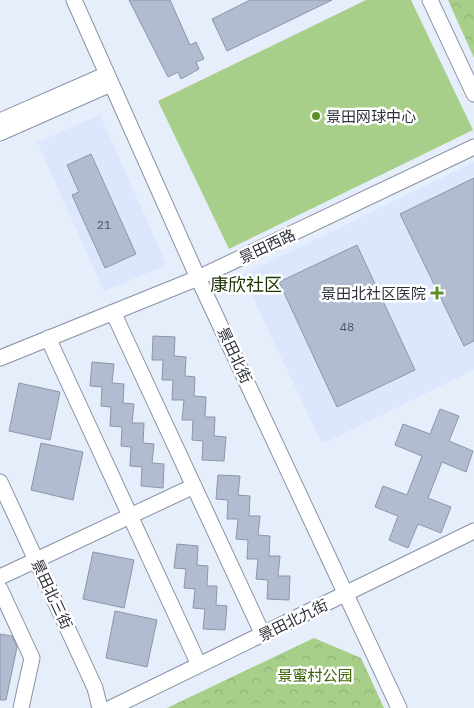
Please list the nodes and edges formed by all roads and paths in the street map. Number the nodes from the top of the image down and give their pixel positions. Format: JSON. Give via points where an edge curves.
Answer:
{"nodes":[{"id":1,"x":74,"y":0,"type":"edge"},
{"id":2,"x":430,"y":0,"type":"edge"},
{"id":3,"x":109,"y":79,"type":"junction"},
{"id":4,"x":474,"y":94,"type":"edge"},
{"id":5,"x":0,"y":121,"type":"edge"},
{"id":6,"x":0,"y":133,"type":"edge"},
{"id":7,"x":474,"y":147,"type":"edge"},
{"id":8,"x":198,"y":278,"type":"junction"},
{"id":9,"x":113,"y":312,"type":"junction"},
{"id":10,"x":48,"y":338,"type":"junction"},
{"id":11,"x":0,"y":358,"type":"edge"},
{"id":12,"x":0,"y":482,"type":"edge"},
{"id":13,"x":194,"y":486,"type":"junction"},
{"id":14,"x":130,"y":516,"type":"junction"},
{"id":15,"x":474,"y":531,"type":"edge"},
{"id":16,"x":36,"y":560,"type":"junction"},
{"id":17,"x":0,"y":577,"type":"edge"},
{"id":18,"x":0,"y":589,"type":"edge"},
{"id":19,"x":346,"y":594,"type":"junction"},
{"id":20,"x":263,"y":635,"type":"junction"},
{"id":21,"x":199,"y":665,"type":"junction"},
{"id":22,"x":21,"y":708,"type":"edge"},
{"id":23,"x":100,"y":708,"type":"edge"},
{"id":24,"x":111,"y":708,"type":"edge"},
{"id":25,"x":399,"y":708,"type":"edge"}],
"edges":[{"from":1,"to":3,"type":"street","name":"景田北街"},
{"from":2,"to":4,"type":"street"},
{"from":3,"to":5,"type":"street"},
{"from":3,"to":6,"type":"street"},
{"from":3,"to":8,"type":"street","name":"景田北街"},
{"from":7,"to":8,"type":"street","name":"景田西路"},
{"from":8,"to":9,"type":"street","name":"景田西路"},
{"from":8,"to":19,"type":"street","name":"景田北街"},
{"from":9,"to":10,"type":"street","name":"景田西路"},
{"from":9,"to":13,"type":"street"},
{"from":10,"to":11,"type":"street","name":"景田西路"},
{"from":10,"to":14,"type":"street"},
{"from":12,"to":16,"type":"street","name":"景田北三街"},
{"from":13,"to":14,"type":"street"},
{"from":13,"to":20,"type":"street"},
{"from":14,"to":16,"type":"street"},
{"from":14,"to":21,"type":"street"},
{"from":15,"to":19,"type":"street","name":"景田北九街"},
{"from":16,"to":17,"type":"street"},
{"from":16,"to":23,"type":"street","name":"景田北三街","via":[[95,688]]},
{"from":18,"to":22,"type":"street","via":[[32,658]]},
{"from":19,"to":20,"type":"street","name":"景田北九街"},
{"from":19,"to":25,"type":"street","name":"景田北街"},
{"from":20,"to":21,"type":"street","name":"景田北九街"},
{"from":21,"to":24,"type":"street","name":"景田北九街"}]}
